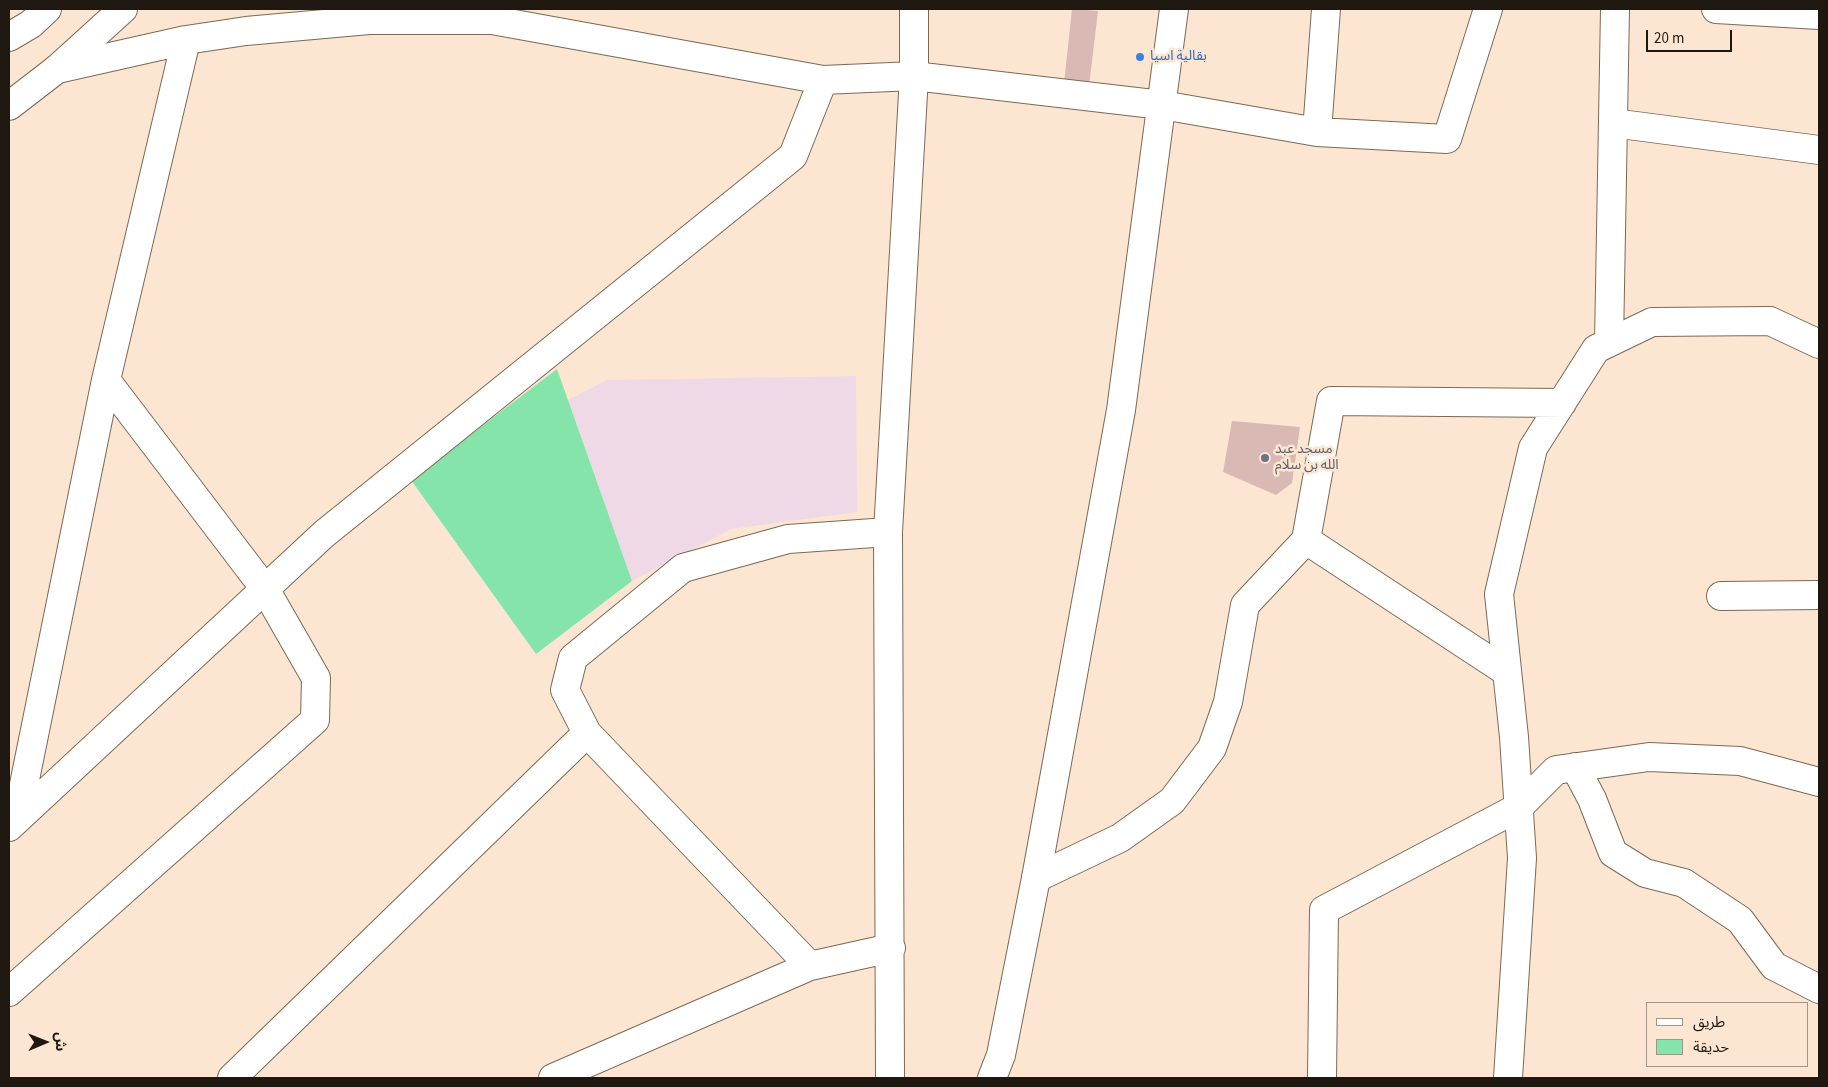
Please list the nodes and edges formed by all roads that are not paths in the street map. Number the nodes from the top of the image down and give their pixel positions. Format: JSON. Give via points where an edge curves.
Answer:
{"nodes":[{"id":1,"x":47,"y":9,"type":"edge"},
{"id":2,"x":124,"y":9,"type":"edge"},
{"id":3,"x":914,"y":9,"type":"edge"},
{"id":4,"x":1174,"y":9,"type":"edge"},
{"id":5,"x":1326,"y":9,"type":"edge"},
{"id":6,"x":1488,"y":9,"type":"edge"},
{"id":7,"x":1615,"y":9,"type":"edge"},
{"id":8,"x":1716,"y":9,"type":"edge"},
{"id":9,"x":488,"y":14,"type":"edge"},
{"id":10,"x":1819,"y":15,"type":"edge"},
{"id":11,"x":9,"y":37,"type":"edge"},
{"id":12,"x":186,"y":40,"type":"junction"},
{"id":13,"x":58,"y":69,"type":"junction"},
{"id":14,"x":914,"y":76,"type":"junction"},
{"id":15,"x":823,"y":80,"type":"junction"},
{"id":16,"x":1162,"y":105,"type":"junction"},
{"id":17,"x":9,"y":106,"type":"edge"},
{"id":18,"x":1613,"y":124,"type":"junction"},
{"id":19,"x":1317,"y":132,"type":"junction"},
{"id":20,"x":1819,"y":150,"type":"edge"},
{"id":21,"x":1609,"y":342,"type":"junction"},
{"id":22,"x":1819,"y":344,"type":"edge"},
{"id":23,"x":106,"y":380,"type":"junction"},
{"id":24,"x":1562,"y":403,"type":"junction"},
{"id":25,"x":888,"y":532,"type":"junction"},
{"id":26,"x":1306,"y":540,"type":"junction"},
{"id":27,"x":265,"y":589,"type":"junction"},
{"id":28,"x":1819,"y":595,"type":"edge"},
{"id":29,"x":1721,"y":596,"type":"dead end"},
{"id":30,"x":1507,"y":672,"type":"junction"},
{"id":31,"x":587,"y":733,"type":"junction"},
{"id":32,"x":1575,"y":768,"type":"junction"},
{"id":33,"x":1819,"y":782,"type":"edge"},
{"id":34,"x":1519,"y":807,"type":"junction"},
{"id":35,"x":13,"y":823,"type":"edge"},
{"id":36,"x":1036,"y":878,"type":"junction"},
{"id":37,"x":891,"y":948,"type":"junction"},
{"id":38,"x":810,"y":966,"type":"junction"},
{"id":39,"x":1819,"y":989,"type":"edge"},
{"id":40,"x":9,"y":992,"type":"edge"},
{"id":41,"x":232,"y":1078,"type":"edge"},
{"id":42,"x":553,"y":1078,"type":"edge"},
{"id":43,"x":890,"y":1078,"type":"edge"},
{"id":44,"x":992,"y":1078,"type":"edge"},
{"id":45,"x":1322,"y":1078,"type":"edge"},
{"id":46,"x":1508,"y":1078,"type":"edge"}],
"edges":[{"from":1,"to":11,"type":"street","via":[[31,24]]},
{"from":2,"to":13,"type":"street"},
{"from":3,"to":14,"type":"street"},
{"from":4,"to":16,"type":"street"},
{"from":5,"to":19,"type":"street"},
{"from":6,"to":19,"type":"street","via":[[1447,139]]},
{"from":7,"to":18,"type":"street"},
{"from":8,"to":10,"type":"street"},
{"from":9,"to":12,"type":"street","via":[[369,20]]},
{"from":9,"to":15,"type":"street"},
{"from":12,"to":13,"type":"street"},
{"from":12,"to":23,"type":"street"},
{"from":13,"to":17,"type":"street"},
{"from":14,"to":15,"type":"street"},
{"from":14,"to":16,"type":"street"},
{"from":14,"to":25,"type":"street"},
{"from":15,"to":27,"type":"street","via":[[794,156],[324,534]]},
{"from":16,"to":19,"type":"street"},
{"from":16,"to":36,"type":"street","via":[[1121,410]]},
{"from":18,"to":20,"type":"street"},
{"from":18,"to":21,"type":"street"},
{"from":21,"to":22,"type":"street","via":[[1652,322],[1770,321]]},
{"from":21,"to":24,"type":"street","via":[[1596,349]]},
{"from":23,"to":27,"type":"street"},
{"from":23,"to":35,"type":"street"},
{"from":24,"to":26,"type":"street","via":[[1331,401]]},
{"from":24,"to":30,"type":"street","via":[[1532,448],[1499,594]]},
{"from":25,"to":31,"type":"street","via":[[788,540],[683,568],[573,658],[565,690]]},
{"from":25,"to":37,"type":"street"},
{"from":26,"to":30,"type":"street"},
{"from":26,"to":36,"type":"street","via":[[1245,605],[1228,702],[1212,748],[1172,801],[1120,838]]},
{"from":27,"to":35,"type":"street"},
{"from":27,"to":40,"type":"street","via":[[316,678],[315,720]]},
{"from":28,"to":29,"type":"street"},
{"from":30,"to":34,"type":"street"},
{"from":31,"to":38,"type":"street"},
{"from":31,"to":41,"type":"street"},
{"from":32,"to":33,"type":"street","via":[[1649,757],[1740,761]]},
{"from":32,"to":34,"type":"street","via":[[1556,770]]},
{"from":32,"to":39,"type":"street","via":[[1592,799],[1613,853],[1645,873],[1684,883],[1740,920],[1774,966]]},
{"from":34,"to":45,"type":"street","via":[[1324,910]]},
{"from":34,"to":46,"type":"street","via":[[1522,858]]},
{"from":36,"to":44,"type":"street","via":[[1001,1055]]},
{"from":37,"to":38,"type":"street"},
{"from":37,"to":43,"type":"street"},
{"from":38,"to":42,"type":"street"}]}
